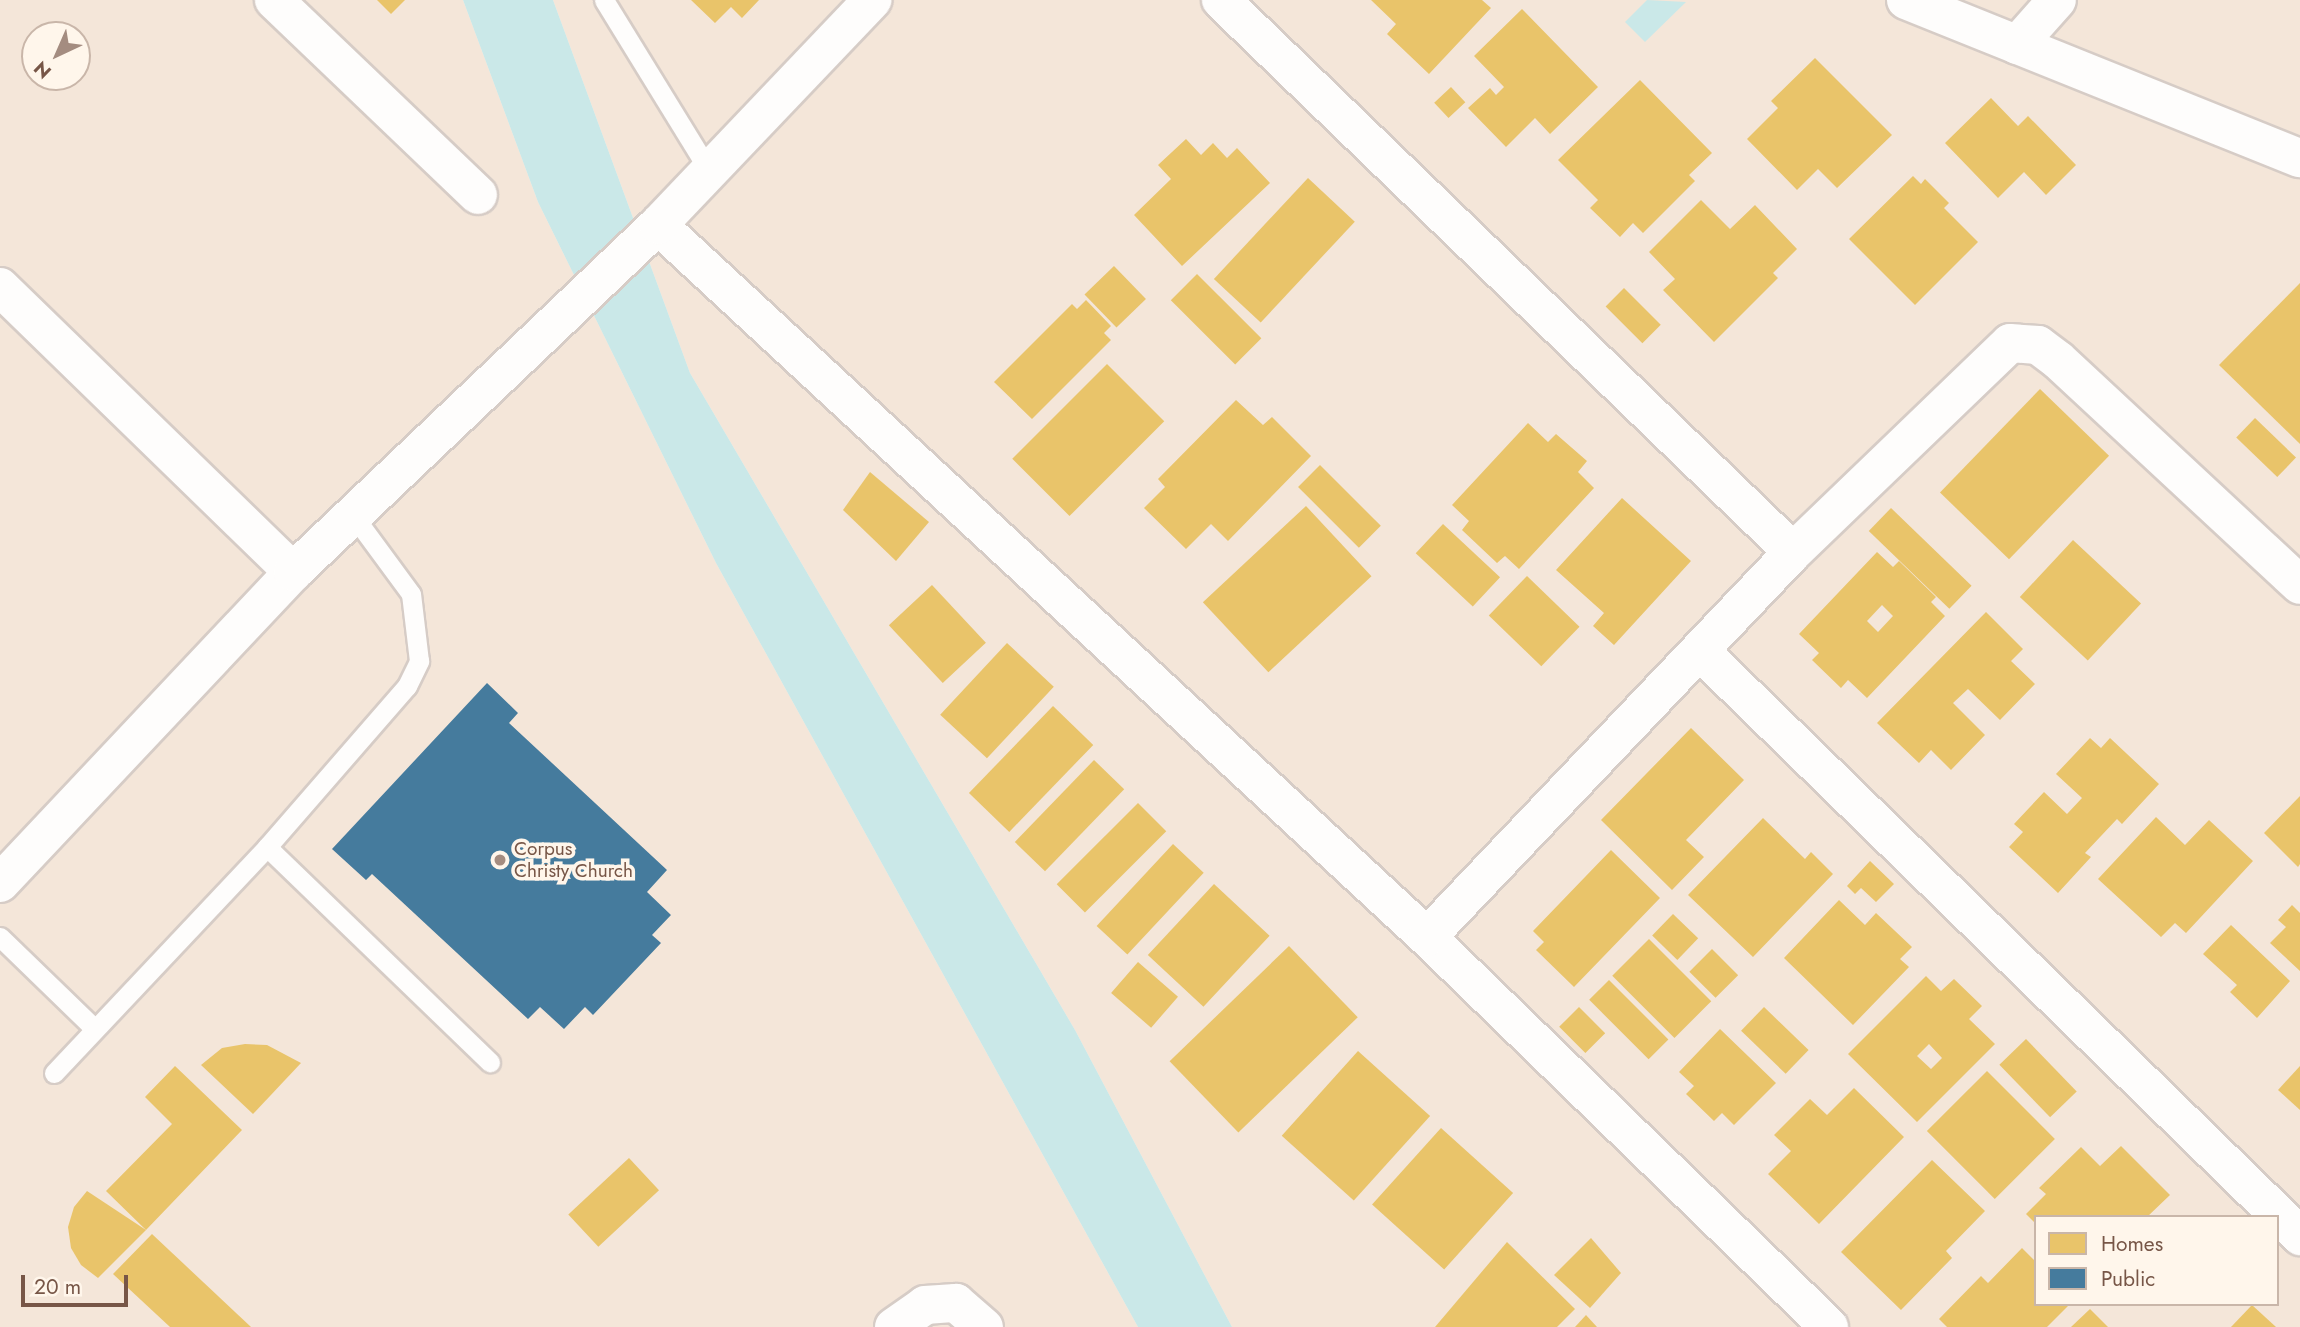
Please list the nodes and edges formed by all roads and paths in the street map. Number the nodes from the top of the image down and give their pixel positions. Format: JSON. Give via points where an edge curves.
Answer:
{"nodes":[{"id":1,"x":274,"y":0,"type":"edge"},
{"id":2,"x":604,"y":0,"type":"edge"},
{"id":3,"x":872,"y":0,"type":"edge"},
{"id":4,"x":1221,"y":0,"type":"edge"},
{"id":5,"x":1906,"y":0,"type":"edge"},
{"id":6,"x":2057,"y":0,"type":"edge"},
{"id":7,"x":2017,"y":45,"type":"junction"},
{"id":8,"x":2300,"y":158,"type":"edge"},
{"id":9,"x":709,"y":172,"type":"junction"},
{"id":10,"x":478,"y":195,"type":"dead end"},
{"id":11,"x":654,"y":229,"type":"junction"},
{"id":12,"x":0,"y":287,"type":"edge"},
{"id":13,"x":353,"y":515,"type":"junction"},
{"id":14,"x":1793,"y":552,"type":"junction"},
{"id":15,"x":293,"y":572,"type":"junction"},
{"id":16,"x":2300,"y":585,"type":"edge"},
{"id":17,"x":1701,"y":652,"type":"junction"},
{"id":18,"x":267,"y":847,"type":"junction"},
{"id":19,"x":3,"y":874,"type":"edge"},
{"id":20,"x":0,"y":937,"type":"edge"},
{"id":21,"x":1427,"y":937,"type":"junction"},
{"id":22,"x":95,"y":1029,"type":"junction"},
{"id":23,"x":490,"y":1062,"type":"dead end"},
{"id":24,"x":54,"y":1073,"type":"dead end"},
{"id":25,"x":2278,"y":1215,"type":"edge"},
{"id":26,"x":2279,"y":1216,"type":"edge"},
{"id":27,"x":2300,"y":1236,"type":"edge"},
{"id":28,"x":894,"y":1327,"type":"edge"},
{"id":29,"x":984,"y":1327,"type":"edge"},
{"id":30,"x":1829,"y":1327,"type":"edge"}],
"edges":[{"from":1,"to":10,"type":"street"},
{"from":2,"to":9,"type":"lane"},
{"from":3,"to":9,"type":"street"},
{"from":4,"to":14,"type":"street"},
{"from":5,"to":7,"type":"street"},
{"from":6,"to":7,"type":"street"},
{"from":7,"to":8,"type":"street"},
{"from":9,"to":11,"type":"street"},
{"from":11,"to":13,"type":"street"},
{"from":11,"to":21,"type":"street"},
{"from":12,"to":15,"type":"street"},
{"from":13,"to":15,"type":"street"},
{"from":13,"to":18,"type":"lane","via":[[411,594],[419,661],[407,687]]},
{"from":14,"to":16,"type":"street","via":[[1996,352],[2021,340],[2038,345],[2058,360]]},
{"from":14,"to":17,"type":"street"},
{"from":15,"to":19,"type":"street"},
{"from":17,"to":21,"type":"street"},
{"from":17,"to":25,"type":"street"},
{"from":18,"to":22,"type":"lane"},
{"from":18,"to":23,"type":"lane"},
{"from":20,"to":22,"type":"lane"},
{"from":21,"to":30,"type":"street"},
{"from":22,"to":24,"type":"lane"},
{"from":26,"to":27,"type":"street"},
{"from":28,"to":29,"type":"street","via":[[925,1305],[956,1303]]}]}
